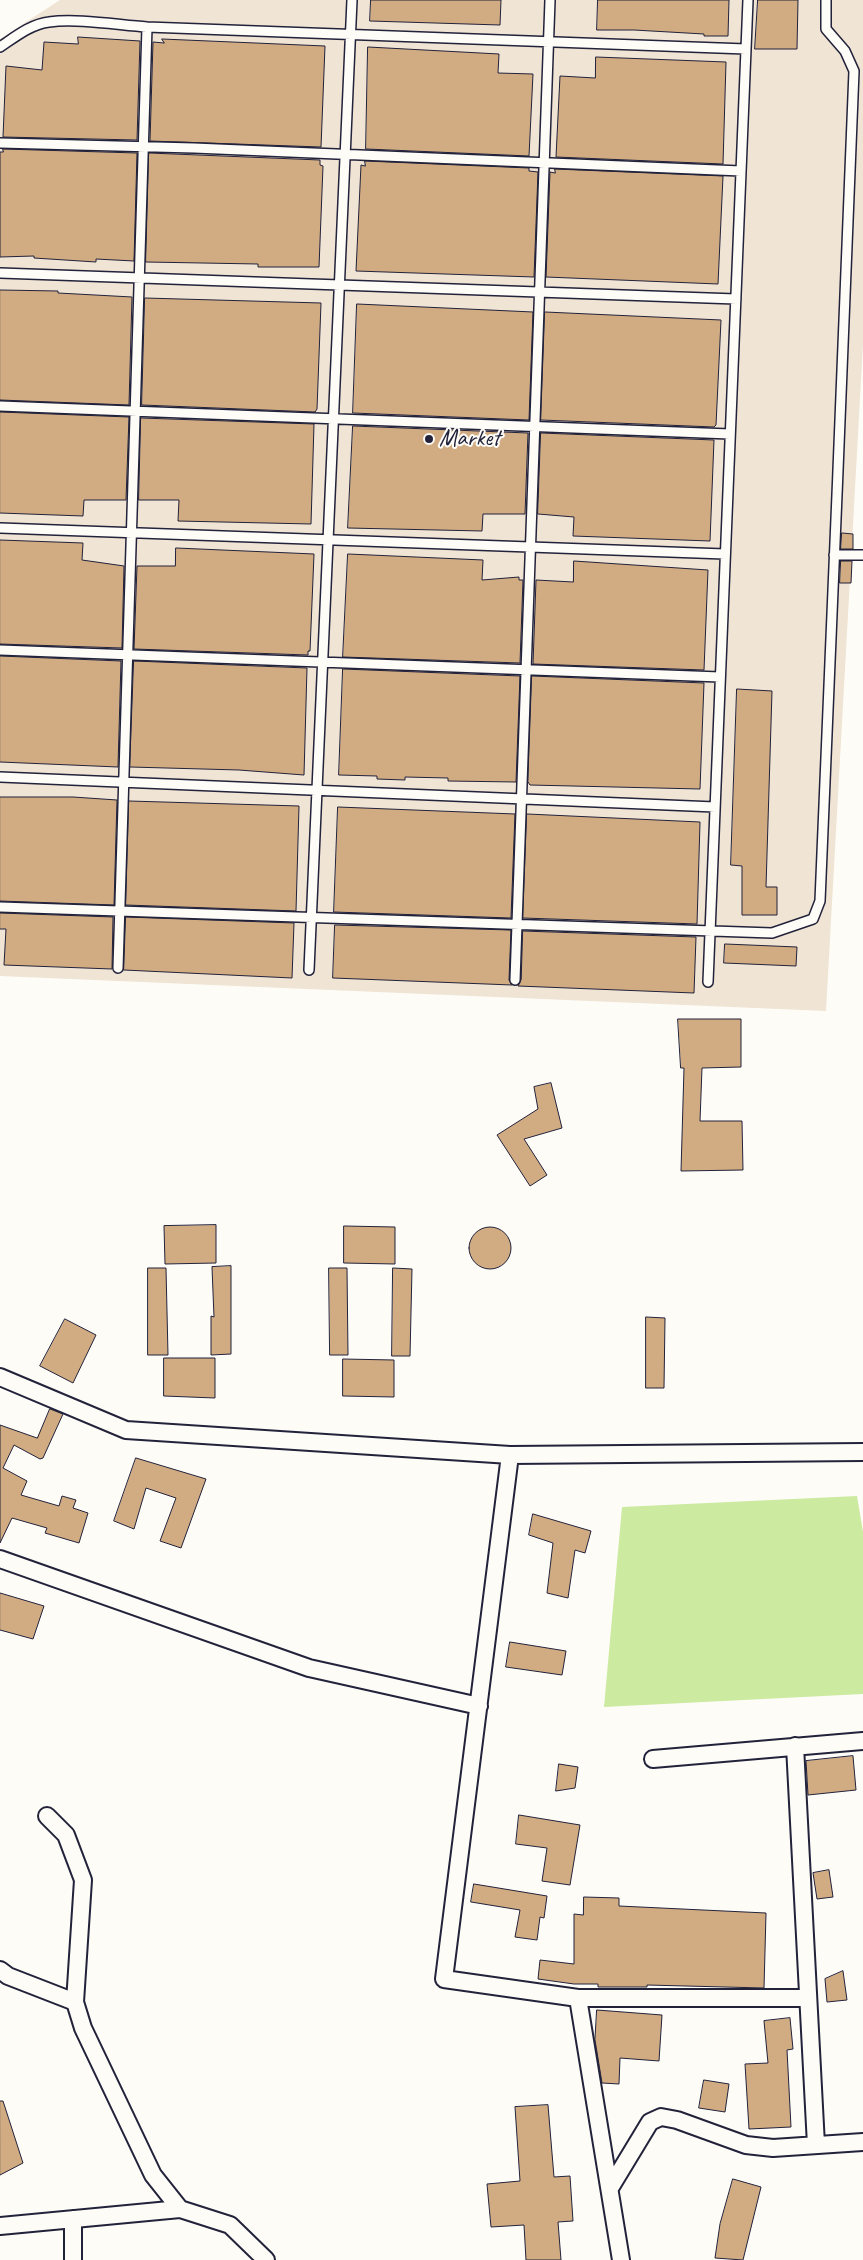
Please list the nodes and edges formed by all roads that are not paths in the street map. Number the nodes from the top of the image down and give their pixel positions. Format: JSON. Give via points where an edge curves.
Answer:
{"nodes":[{"id":1,"x":352,"y":0,"type":"edge"},
{"id":2,"x":550,"y":0,"type":"edge"},
{"id":3,"x":748,"y":0,"type":"edge"},
{"id":4,"x":826,"y":0,"type":"edge"},
{"id":5,"x":147,"y":27,"type":"junction"},
{"id":6,"x":350,"y":34,"type":"junction"},
{"id":7,"x":549,"y":42,"type":"junction"},
{"id":8,"x":0,"y":46,"type":"edge"},
{"id":9,"x":746,"y":49,"type":"junction"},
{"id":10,"x":0,"y":143,"type":"edge"},
{"id":11,"x":144,"y":147,"type":"junction"},
{"id":12,"x":345,"y":154,"type":"junction"},
{"id":13,"x":544,"y":162,"type":"junction"},
{"id":14,"x":741,"y":171,"type":"junction"},
{"id":15,"x":0,"y":273,"type":"edge"},
{"id":16,"x":139,"y":278,"type":"junction"},
{"id":17,"x":340,"y":285,"type":"junction"},
{"id":18,"x":540,"y":292,"type":"junction"},
{"id":19,"x":736,"y":299,"type":"junction"},
{"id":20,"x":0,"y":406,"type":"edge"},
{"id":21,"x":135,"y":411,"type":"junction"},
{"id":22,"x":334,"y":419,"type":"junction"},
{"id":23,"x":535,"y":426,"type":"junction"},
{"id":24,"x":730,"y":434,"type":"junction"},
{"id":25,"x":0,"y":528,"type":"edge"},
{"id":26,"x":131,"y":533,"type":"junction"},
{"id":27,"x":328,"y":540,"type":"junction"},
{"id":28,"x":530,"y":547,"type":"junction"},
{"id":29,"x":725,"y":554,"type":"junction"},
{"id":30,"x":834,"y":555,"type":"junction"},
{"id":31,"x":863,"y":555,"type":"edge"},
{"id":32,"x":0,"y":650,"type":"edge"},
{"id":33,"x":128,"y":655,"type":"junction"},
{"id":34,"x":323,"y":662,"type":"junction"},
{"id":35,"x":526,"y":670,"type":"junction"},
{"id":36,"x":720,"y":677,"type":"junction"},
{"id":37,"x":0,"y":777,"type":"edge"},
{"id":38,"x":124,"y":782,"type":"junction"},
{"id":39,"x":317,"y":791,"type":"junction"},
{"id":40,"x":521,"y":799,"type":"junction"},
{"id":41,"x":715,"y":807,"type":"junction"},
{"id":42,"x":0,"y":908,"type":"edge"},
{"id":43,"x":120,"y":912,"type":"junction"},
{"id":44,"x":312,"y":919,"type":"junction"},
{"id":45,"x":516,"y":926,"type":"junction"},
{"id":46,"x":710,"y":932,"type":"junction"},
{"id":47,"x":118,"y":968,"type":"dead end"},
{"id":48,"x":310,"y":970,"type":"dead end"},
{"id":49,"x":514,"y":980,"type":"dead end"},
{"id":50,"x":708,"y":982,"type":"dead end"},
{"id":51,"x":0,"y":1377,"type":"edge"},
{"id":52,"x":863,"y":1452,"type":"edge"},
{"id":53,"x":510,"y":1455,"type":"junction"},
{"id":54,"x":0,"y":1559,"type":"edge"},
{"id":55,"x":479,"y":1706,"type":"junction"},
{"id":56,"x":863,"y":1741,"type":"edge"},
{"id":57,"x":795,"y":1746,"type":"junction"},
{"id":58,"x":653,"y":1759,"type":"dead end"},
{"id":59,"x":47,"y":1816,"type":"dead end"},
{"id":60,"x":0,"y":1970,"type":"edge"},
{"id":61,"x":578,"y":1998,"type":"junction"},
{"id":62,"x":808,"y":1998,"type":"junction"},
{"id":63,"x":75,"y":2002,"type":"junction"},
{"id":64,"x":863,"y":2142,"type":"edge"},
{"id":65,"x":816,"y":2145,"type":"junction"},
{"id":66,"x":610,"y":2188,"type":"junction"},
{"id":67,"x":180,"y":2209,"type":"junction"},
{"id":68,"x":73,"y":2219,"type":"junction"},
{"id":69,"x":0,"y":2226,"type":"edge"},
{"id":70,"x":73,"y":2260,"type":"edge"},
{"id":71,"x":266,"y":2260,"type":"edge"},
{"id":72,"x":621,"y":2260,"type":"edge"}],
"edges":[{"from":1,"to":6,"type":"lane"},
{"from":2,"to":7,"type":"lane"},
{"from":3,"to":9,"type":"lane"},
{"from":4,"to":30,"type":"lane","via":[[826,29],[845,51],[854,71]]},
{"from":5,"to":6,"type":"lane"},
{"from":5,"to":8,"type":"lane","via":[[47,22],[27,29]]},
{"from":5,"to":11,"type":"lane"},
{"from":6,"to":7,"type":"lane"},
{"from":6,"to":12,"type":"lane"},
{"from":7,"to":9,"type":"lane"},
{"from":7,"to":13,"type":"lane"},
{"from":9,"to":14,"type":"lane"},
{"from":10,"to":11,"type":"lane"},
{"from":11,"to":12,"type":"lane"},
{"from":11,"to":16,"type":"lane"},
{"from":12,"to":13,"type":"lane"},
{"from":12,"to":17,"type":"lane"},
{"from":13,"to":14,"type":"lane"},
{"from":13,"to":18,"type":"lane"},
{"from":14,"to":19,"type":"lane"},
{"from":15,"to":16,"type":"lane"},
{"from":16,"to":17,"type":"lane"},
{"from":16,"to":21,"type":"lane"},
{"from":17,"to":18,"type":"lane"},
{"from":17,"to":22,"type":"lane"},
{"from":18,"to":19,"type":"lane"},
{"from":18,"to":23,"type":"lane"},
{"from":19,"to":24,"type":"lane"},
{"from":20,"to":21,"type":"lane"},
{"from":21,"to":22,"type":"lane"},
{"from":21,"to":26,"type":"lane"},
{"from":22,"to":23,"type":"lane"},
{"from":22,"to":27,"type":"lane"},
{"from":23,"to":24,"type":"lane"},
{"from":23,"to":28,"type":"lane"},
{"from":24,"to":29,"type":"lane"},
{"from":25,"to":26,"type":"lane"},
{"from":26,"to":27,"type":"lane"},
{"from":26,"to":33,"type":"lane"},
{"from":27,"to":28,"type":"lane"},
{"from":27,"to":34,"type":"lane"},
{"from":28,"to":29,"type":"lane"},
{"from":28,"to":35,"type":"lane"},
{"from":29,"to":36,"type":"lane"},
{"from":30,"to":31,"type":"lane"},
{"from":30,"to":46,"type":"lane","via":[[820,901],[812,919],[781,931]]},
{"from":32,"to":33,"type":"lane"},
{"from":33,"to":34,"type":"lane"},
{"from":33,"to":38,"type":"lane"},
{"from":34,"to":35,"type":"lane"},
{"from":34,"to":39,"type":"lane"},
{"from":35,"to":36,"type":"lane"},
{"from":35,"to":40,"type":"lane"},
{"from":36,"to":41,"type":"lane"},
{"from":37,"to":38,"type":"lane"},
{"from":38,"to":39,"type":"lane"},
{"from":38,"to":43,"type":"lane"},
{"from":39,"to":40,"type":"lane"},
{"from":39,"to":44,"type":"lane"},
{"from":40,"to":41,"type":"lane"},
{"from":40,"to":45,"type":"lane"},
{"from":41,"to":46,"type":"lane"},
{"from":42,"to":43,"type":"lane"},
{"from":43,"to":44,"type":"lane"},
{"from":43,"to":47,"type":"lane"},
{"from":44,"to":45,"type":"lane"},
{"from":44,"to":48,"type":"lane"},
{"from":45,"to":46,"type":"lane"},
{"from":45,"to":49,"type":"lane"},
{"from":46,"to":50,"type":"lane"},
{"from":51,"to":53,"type":"street","via":[[126,1430]]},
{"from":52,"to":53,"type":"street"},
{"from":53,"to":55,"type":"street"},
{"from":54,"to":55,"type":"street","via":[[309,1668]]},
{"from":55,"to":61,"type":"street","via":[[444,1979]]},
{"from":56,"to":57,"type":"street"},
{"from":57,"to":58,"type":"street"},
{"from":57,"to":62,"type":"street"},
{"from":59,"to":63,"type":"street","via":[[66,1835],[83,1880]]},
{"from":60,"to":63,"type":"street"},
{"from":61,"to":62,"type":"street"},
{"from":61,"to":66,"type":"street"},
{"from":62,"to":65,"type":"street"},
{"from":63,"to":67,"type":"street","via":[[83,2028],[153,2175]]},
{"from":64,"to":65,"type":"street"},
{"from":65,"to":66,"type":"street","via":[[773,2148],[746,2145],[661,2117],[650,2122]]},
{"from":66,"to":72,"type":"street"},
{"from":67,"to":68,"type":"street"},
{"from":67,"to":71,"type":"street","via":[[230,2225]]},
{"from":68,"to":69,"type":"street"},
{"from":68,"to":70,"type":"street"}]}
